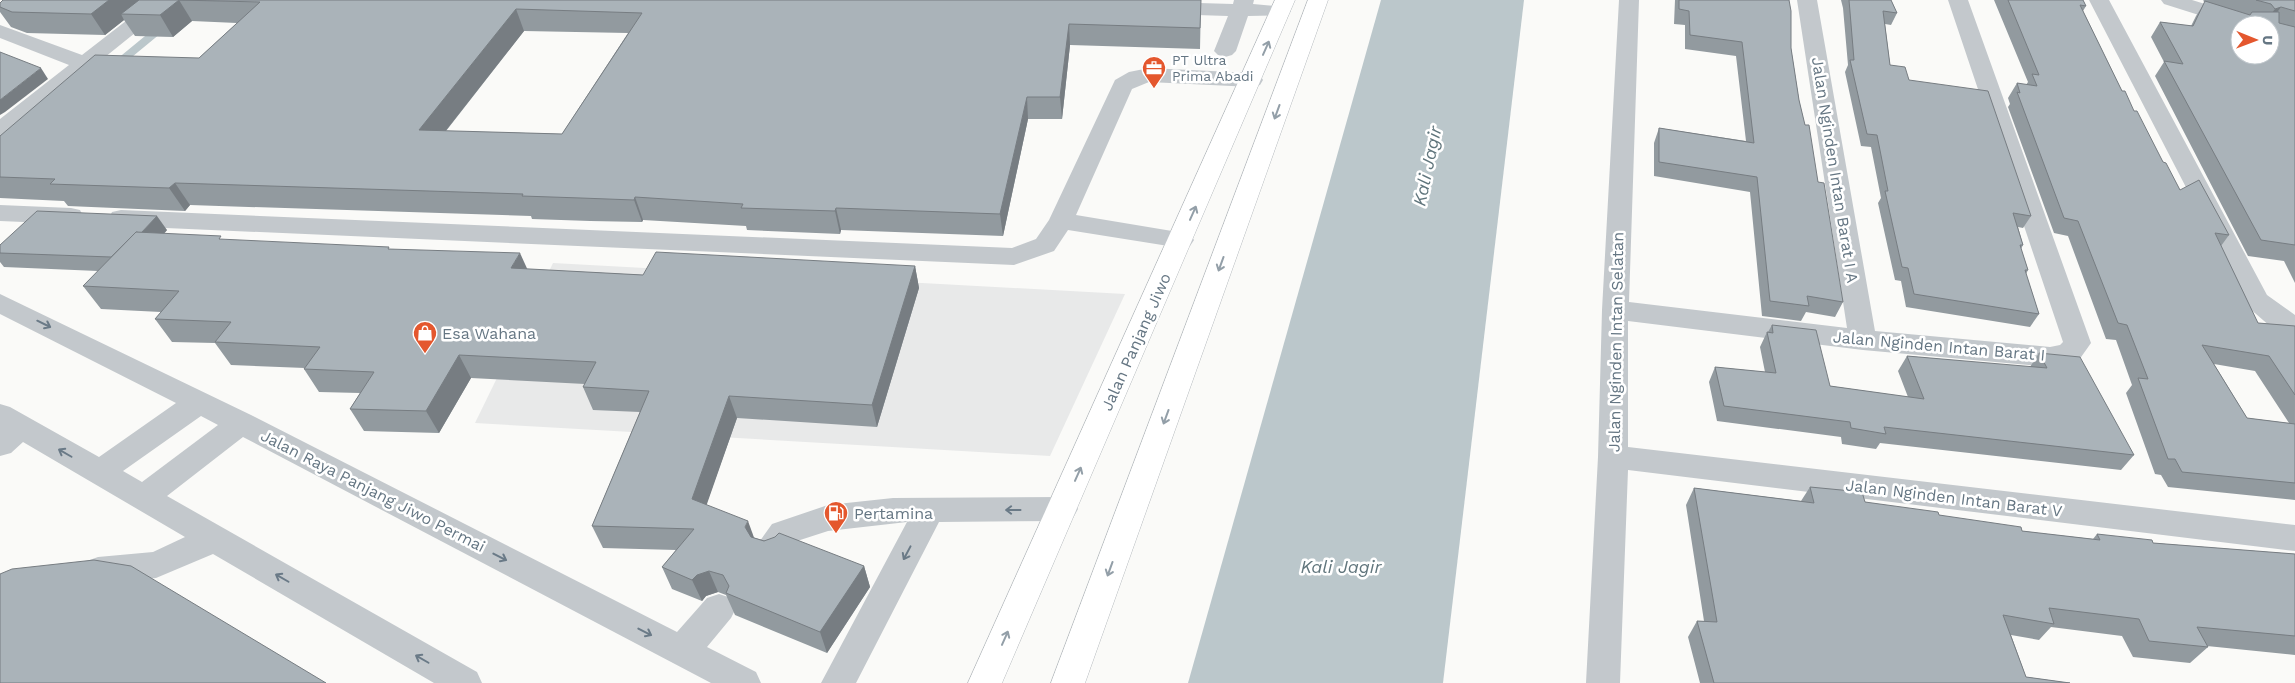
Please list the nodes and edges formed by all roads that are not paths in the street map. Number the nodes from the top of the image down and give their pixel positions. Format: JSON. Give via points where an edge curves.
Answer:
{"nodes":[{"id":1,"x":166,"y":0,"type":"edge"},
{"id":2,"x":1318,"y":0,"type":"edge"},
{"id":3,"x":1629,"y":0,"type":"edge"},
{"id":4,"x":1807,"y":0,"type":"edge"},
{"id":5,"x":1958,"y":0,"type":"edge"},
{"id":6,"x":2099,"y":0,"type":"edge"},
{"id":7,"x":2172,"y":0,"type":"edge"},
{"id":8,"x":1242,"y":5,"type":"edge"},
{"id":9,"x":1283,"y":6,"type":"edge"},
{"id":10,"x":1150,"y":8,"type":"edge"},
{"id":11,"x":2230,"y":18,"type":"edge"},
{"id":12,"x":0,"y":30,"type":"edge"},
{"id":13,"x":1225,"y":51,"type":"dead end"},
{"id":14,"x":85,"y":64,"type":"junction"},
{"id":15,"x":1252,"y":80,"type":"junction"},
{"id":16,"x":0,"y":130,"type":"edge"},
{"id":17,"x":0,"y":213,"type":"edge"},
{"id":18,"x":1061,"y":221,"type":"junction"},
{"id":19,"x":1181,"y":240,"type":"junction"},
{"id":20,"x":0,"y":303,"type":"edge"},
{"id":21,"x":1615,"y":310,"type":"junction"},
{"id":22,"x":2295,"y":326,"type":"edge"},
{"id":23,"x":1863,"y":340,"type":"junction"},
{"id":24,"x":199,"y":402,"type":"junction"},
{"id":25,"x":241,"y":423,"type":"junction"},
{"id":26,"x":7,"y":429,"type":"edge"},
{"id":27,"x":1613,"y":457,"type":"junction"},
{"id":28,"x":99,"y":473,"type":"junction"},
{"id":29,"x":143,"y":498,"type":"junction"},
{"id":30,"x":1062,"y":509,"type":"junction"},
{"id":31,"x":930,"y":510,"type":"junction"},
{"id":32,"x":2295,"y":538,"type":"edge"},
{"id":33,"x":214,"y":539,"type":"junction"},
{"id":34,"x":771,"y":548,"type":"edge"},
{"id":35,"x":68,"y":573,"type":"edge"},
{"id":36,"x":719,"y":608,"type":"dead end"},
{"id":37,"x":682,"y":651,"type":"junction"},
{"id":38,"x":465,"y":683,"type":"edge"},
{"id":39,"x":744,"y":683,"type":"edge"},
{"id":40,"x":838,"y":683,"type":"edge"},
{"id":41,"x":985,"y":683,"type":"edge"},
{"id":42,"x":1068,"y":683,"type":"edge"},
{"id":43,"x":1603,"y":683,"type":"edge"}],
"edges":[{"from":1,"to":14,"type":"street"},
{"from":2,"to":42,"type":"main road","one_way":true},
{"from":3,"to":21,"type":"street","name":"Jalan Nginden Intan Selatan"},
{"from":4,"to":23,"type":"street","name":"Jalan Nginden Intan Barat I A"},
{"from":5,"to":23,"type":"street","name":"Jalan Nginden Intan Barat I","via":[[2077,343],[2069,353],[2050,357]]},
{"from":6,"to":22,"type":"street","via":[[2257,300],[2281,320]]},
{"from":7,"to":11,"type":"street"},
{"from":8,"to":9,"type":"street"},
{"from":8,"to":10,"type":"street"},
{"from":8,"to":13,"type":"street"},
{"from":15,"to":9,"type":"main road","name":"Jalan Panjang Jiwo","one_way":true},
{"from":12,"to":14,"type":"street"},
{"from":14,"to":16,"type":"street"},
{"from":15,"to":18,"type":"street","via":[[1149,75],[1128,80]]},
{"from":19,"to":15,"type":"main road","name":"Jalan Panjang Jiwo","one_way":true},
{"from":17,"to":18,"type":"street","via":[[1014,257],[1045,245]]},
{"from":18,"to":19,"type":"street"},
{"from":30,"to":19,"type":"main road","name":"Jalan Panjang Jiwo","one_way":true},
{"from":20,"to":24,"type":"street","name":"Jalan Raya Panjang Jiwo Permai","one_way":true},
{"from":21,"to":23,"type":"street","name":"Jalan Nginden Intan Barat I"},
{"from":21,"to":27,"type":"street","name":"Jalan Nginden Intan Selatan"},
{"from":24,"to":25,"type":"street","name":"Jalan Raya Panjang Jiwo Permai"},
{"from":24,"to":28,"type":"street"},
{"from":25,"to":29,"type":"street"},
{"from":25,"to":37,"type":"street","name":"Jalan Raya Panjang Jiwo Permai","one_way":true},
{"from":28,"to":26,"type":"street","one_way":true},
{"from":27,"to":32,"type":"street","name":"Jalan Nginden Intan Barat V"},
{"from":27,"to":43,"type":"street","name":"Jalan Nginden Intan Selatan"},
{"from":28,"to":29,"type":"street"},
{"from":29,"to":33,"type":"street"},
{"from":30,"to":31,"type":"street","one_way":true},
{"from":41,"to":30,"type":"main road","name":"Jalan Panjang Jiwo","one_way":true},
{"from":31,"to":34,"type":"street","via":[[893,510],[828,518],[783,533]]},
{"from":31,"to":40,"type":"street","one_way":true},
{"from":33,"to":35,"type":"street","via":[[156,565]]},
{"from":38,"to":33,"type":"street","one_way":true},
{"from":36,"to":37,"type":"street"},
{"from":37,"to":39,"type":"street","name":"Jalan Raya Panjang Jiwo Permai"}]}
